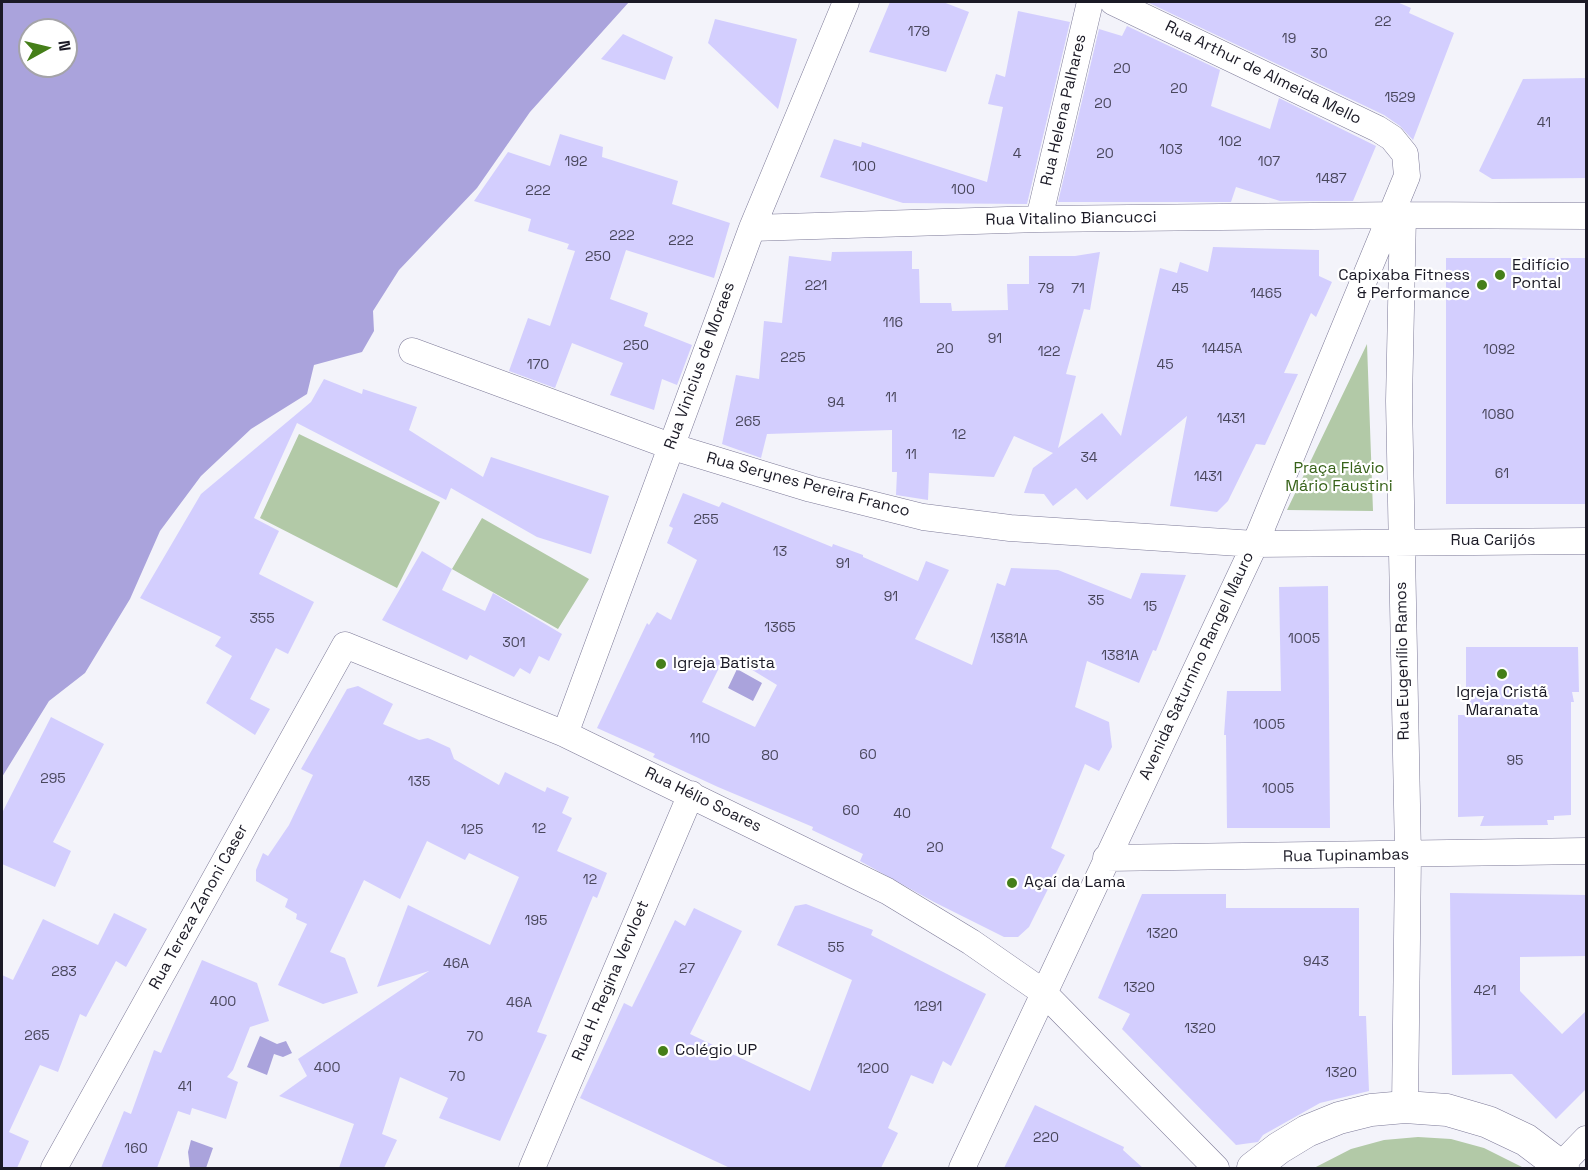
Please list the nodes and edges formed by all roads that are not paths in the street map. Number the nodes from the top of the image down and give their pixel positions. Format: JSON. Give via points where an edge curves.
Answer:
{"nodes":[{"id":1,"x":846,"y":2,"type":"edge"},
{"id":2,"x":1090,"y":2,"type":"edge"},
{"id":3,"x":1113,"y":2,"type":"edge"},
{"id":4,"x":1405,"y":154,"type":"joint"},
{"id":5,"x":1397,"y":215,"type":"junction"},
{"id":6,"x":1587,"y":216,"type":"edge"},
{"id":7,"x":1039,"y":219,"type":"junction"},
{"id":8,"x":752,"y":228,"type":"junction"},
{"id":9,"x":412,"y":351,"type":"dead end"},
{"id":10,"x":670,"y":446,"type":"junction"},
{"id":11,"x":1587,"y":541,"type":"edge"},
{"id":12,"x":1400,"y":542,"type":"junction"},
{"id":13,"x":1255,"y":544,"type":"junction"},
{"id":14,"x":345,"y":645,"type":"joint"},
{"id":15,"x":564,"y":734,"type":"junction"},
{"id":16,"x":691,"y":794,"type":"junction"},
{"id":17,"x":1587,"y":851,"type":"edge"},
{"id":18,"x":1407,"y":855,"type":"junction"},
{"id":19,"x":1106,"y":858,"type":"junction"},
{"id":20,"x":1043,"y":992,"type":"junction"},
{"id":21,"x":1405,"y":1107,"type":"junction"},
{"id":22,"x":1587,"y":1139,"type":"edge"},
{"id":23,"x":1561,"y":1167,"type":"edge"},
{"id":24,"x":54,"y":1168,"type":"edge"},
{"id":25,"x":532,"y":1168,"type":"edge"},
{"id":26,"x":962,"y":1168,"type":"edge"},
{"id":27,"x":1216,"y":1168,"type":"edge"},
{"id":28,"x":1253,"y":1168,"type":"edge"}],
"edges":[{"from":1,"to":8,"type":"street","name":"Rua Vinicius de Moraes"},
{"from":2,"to":7,"type":"street","name":"Rua Helena Palhares"},
{"from":3,"to":4,"type":"street","name":"Rua Arthur de Almeida Mello","via":[[1378,129]]},
{"from":4,"to":5,"type":"street","name":"Avenida Saturnino Rangel Mauro","via":[[1407,176]]},
{"from":5,"to":6,"type":"street","name":"Rua Vitalino Biancucci"},
{"from":5,"to":7,"type":"street","name":"Rua Vitalino Biancucci"},
{"from":5,"to":12,"type":"street","name":"Rua Eugenílio Ramos"},
{"from":5,"to":13,"type":"street","name":"Avenida Saturnino Rangel Mauro"},
{"from":7,"to":8,"type":"street","name":"Rua Vitalino Biancucci"},
{"from":8,"to":10,"type":"street","name":"Rua Vinicius de Moraes"},
{"from":9,"to":10,"type":"street","name":"Rua Serynes Pereira Franco"},
{"from":10,"to":13,"type":"street","name":"Rua Serynes Pereira Franco","via":[[811,489],[923,517],[1070,533]]},
{"from":10,"to":15,"type":"street","name":"Rua Vinicius de Moraes"},
{"from":11,"to":12,"type":"street","name":"Rua Carijós"},
{"from":12,"to":13,"type":"street","name":"Rua Serynes Pereira Franco"},
{"from":12,"to":18,"type":"street","name":"Rua Eugenílio Ramos"},
{"from":13,"to":19,"type":"street","name":"Avenida Saturnino Rangel Mauro"},
{"from":14,"to":15,"type":"street","name":"Rua Hélio Soares"},
{"from":14,"to":24,"type":"street","name":"Rua Tereza Zanoni Caser"},
{"from":15,"to":16,"type":"street","name":"Rua Hélio Soares"},
{"from":16,"to":20,"type":"street","name":"Rua Hélio Soares","via":[[887,891]]},
{"from":16,"to":25,"type":"street","name":"Rua H. Regina Vervloet"},
{"from":17,"to":18,"type":"street","name":"Rua Tupinambas"},
{"from":18,"to":19,"type":"street","name":"Rua Tupinambas"},
{"from":18,"to":21,"type":"street","name":"Rua Eugenílio Ramos"},
{"from":19,"to":20,"type":"street","name":"Avenida Saturnino Rangel Mauro"},
{"from":20,"to":26,"type":"street","name":"Avenida Saturnino Rangel Mauro"},
{"from":20,"to":27,"type":"street","name":"Rua Hélio Soares"},
{"from":21,"to":23,"type":"street","via":[[1447,1110],[1488,1122],[1526,1140]]},
{"from":21,"to":28,"type":"street","via":[[1339,1118],[1298,1137]]},
{"from":22,"to":23,"type":"street"}]}
